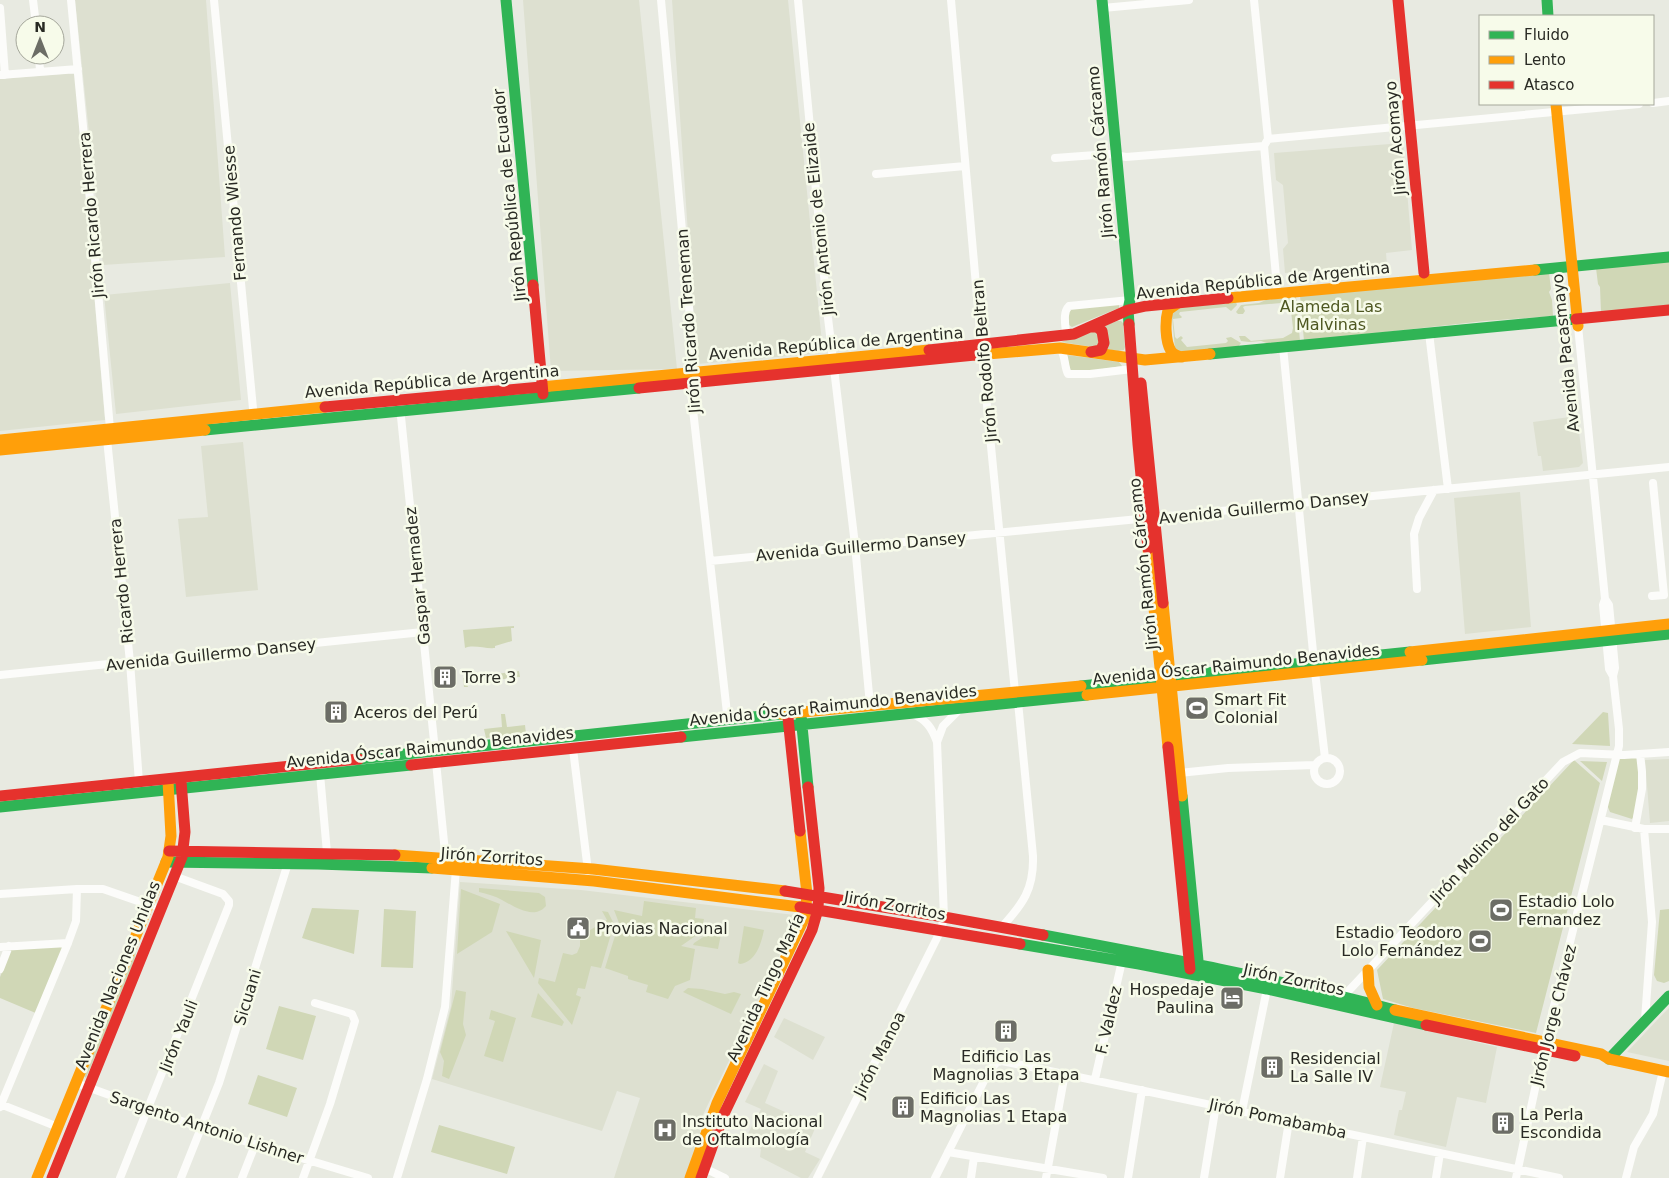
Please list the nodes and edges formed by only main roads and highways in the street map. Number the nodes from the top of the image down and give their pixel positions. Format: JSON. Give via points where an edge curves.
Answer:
{"nodes":[{"id":1,"x":506,"y":0,"type":"edge"},
{"id":2,"x":1398,"y":0,"type":"edge"},
{"id":3,"x":1547,"y":0,"type":"edge"},
{"id":4,"x":1103,"y":4,"type":"edge"},
{"id":5,"x":1548,"y":15,"type":"edge"},
{"id":6,"x":1556,"y":107,"type":"edge"},
{"id":7,"x":1669,"y":250,"type":"edge"},
{"id":8,"x":1669,"y":257,"type":"edge"},
{"id":9,"x":1572,"y":263,"type":"junction"},
{"id":10,"x":1424,"y":273,"type":"junction"},
{"id":11,"x":1178,"y":303,"type":"junction"},
{"id":12,"x":1130,"y":306,"type":"junction"},
{"id":13,"x":1669,"y":310,"type":"edge"},
{"id":14,"x":1669,"y":317,"type":"edge"},
{"id":15,"x":1577,"y":322,"type":"junction"},
{"id":16,"x":1091,"y":327,"type":"junction"},
{"id":17,"x":982,"y":350,"type":"junction"},
{"id":18,"x":1284,"y":350,"type":"junction"},
{"id":19,"x":1091,"y":352,"type":"junction"},
{"id":20,"x":1182,"y":357,"type":"junction"},
{"id":21,"x":1135,"y":364,"type":"junction"},
{"id":22,"x":543,"y":392,"type":"junction"},
{"id":23,"x":109,"y":434,"type":"junction"},
{"id":24,"x":0,"y":440,"type":"edge"},
{"id":25,"x":0,"y":450,"type":"edge"},
{"id":26,"x":1669,"y":624,"type":"edge"},
{"id":27,"x":1669,"y":634,"type":"edge"},
{"id":28,"x":1609,"y":636,"type":"junction"},
{"id":29,"x":1166,"y":683,"type":"junction"},
{"id":30,"x":1017,"y":697,"type":"junction"},
{"id":31,"x":802,"y":718,"type":"junction"},
{"id":32,"x":788,"y":719,"type":"junction"},
{"id":33,"x":728,"y":726,"type":"junction"},
{"id":34,"x":435,"y":756,"type":"junction"},
{"id":35,"x":182,"y":783,"type":"junction"},
{"id":36,"x":169,"y":785,"type":"junction"},
{"id":37,"x":0,"y":796,"type":"edge"},
{"id":38,"x":0,"y":807,"type":"edge"},
{"id":39,"x":168,"y":857,"type":"junction"},
{"id":40,"x":182,"y":857,"type":"junction"},
{"id":41,"x":449,"y":865,"type":"junction"},
{"id":42,"x":588,"y":874,"type":"junction"},
{"id":43,"x":1186,"y":891,"type":"junction"},
{"id":44,"x":807,"y":894,"type":"junction"},
{"id":45,"x":819,"y":896,"type":"junction"},
{"id":46,"x":813,"y":908,"type":"junction"},
{"id":47,"x":1194,"y":969,"type":"junction"},
{"id":48,"x":1368,"y":970,"type":"road end"},
{"id":49,"x":1669,"y":996,"type":"edge"},
{"id":50,"x":1340,"y":1000,"type":"junction"},
{"id":51,"x":1377,"y":1005,"type":"junction"},
{"id":52,"x":1544,"y":1046,"type":"junction"},
{"id":53,"x":1609,"y":1059,"type":"junction"},
{"id":54,"x":1666,"y":1072,"type":"edge"},
{"id":55,"x":701,"y":1170,"type":"edge"},
{"id":56,"x":37,"y":1178,"type":"edge"},
{"id":57,"x":52,"y":1178,"type":"edge"},
{"id":58,"x":690,"y":1178,"type":"edge"}],
"edges":[{"from":1,"to":22,"type":"main road","name":"Jirón República de Ecuador"},
{"from":2,"to":10,"type":"main road","name":"Jirón Acomayo"},
{"from":3,"to":5,"type":"main road"},
{"from":4,"to":12,"type":"main road","name":"Jirón Ramón Cárcamo"},
{"from":6,"to":9,"type":"main road","name":"Avenida Pacasmayo"},
{"from":7,"to":9,"type":"main road","name":"Avenida República de Argentina"},
{"from":8,"to":9,"type":"main road","name":"Avenida República de Argentina"},
{"from":9,"to":10,"type":"main road","name":"Avenida República de Argentina"},
{"from":9,"to":11,"type":"main road","name":"Avenida República de Argentina"},
{"from":9,"to":15,"type":"main road","name":"Avenida Pacasmayo"},
{"from":10,"to":12,"type":"main road","name":"Avenida República de Argentina"},
{"from":11,"to":12,"type":"main road","name":"Avenida República de Argentina"},
{"from":11,"to":20,"type":"main road","via":[[1170,307],[1166,319],[1169,348]]},
{"from":12,"to":16,"type":"main road","name":"Avenida República de Argentina"},
{"from":12,"to":21,"type":"main road","name":"Jirón Ramón Cárcamo"},
{"from":13,"to":15,"type":"main road","name":"Avenida República de Argentina"},
{"from":14,"to":15,"type":"main road","name":"Avenida República de Argentina"},
{"from":15,"to":18,"type":"main road","name":"Avenida República de Argentina"},
{"from":16,"to":17,"type":"main road","name":"Avenida República de Argentina","via":[[1066,336]]},
{"from":16,"to":19,"type":"main road","via":[[1102,331],[1104,343],[1102,350]]},
{"from":17,"to":19,"type":"main road","name":"Avenida República de Argentina","via":[[1060,348]]},
{"from":17,"to":22,"type":"main road","name":"Avenida República de Argentina"},
{"from":18,"to":20,"type":"main road","name":"Avenida República de Argentina"},
{"from":18,"to":21,"type":"main road","name":"Avenida República de Argentina"},
{"from":19,"to":21,"type":"main road","name":"Avenida República de Argentina"},
{"from":20,"to":21,"type":"main road","name":"Avenida República de Argentina"},
{"from":21,"to":29,"type":"main road","name":"Jirón Ramón Cárcamo"},
{"from":22,"to":23,"type":"main road","name":"Avenida República de Argentina"},
{"from":23,"to":24,"type":"main road","name":"Avenida República de Argentina"},
{"from":23,"to":25,"type":"main road","name":"Avenida República de Argentina"},
{"from":26,"to":28,"type":"main road","name":"Avenida Óscar Raimundo Benavides"},
{"from":27,"to":28,"type":"main road","name":"Avenida Óscar Raimundo Benavides"},
{"from":28,"to":29,"type":"main road","name":"Avenida Óscar Raimundo Benavides"},
{"from":29,"to":30,"type":"main road","name":"Avenida Óscar Raimundo Benavides"},
{"from":29,"to":43,"type":"main road","name":"Jirón Ramón Cárcamo"},
{"from":29,"to":43,"type":"main road","name":"Jirón Ramón Cárcamo","via":[[1179,773]]},
{"from":30,"to":31,"type":"main road","name":"Avenida Óscar Raimundo Benavides","via":[[870,706]]},
{"from":30,"to":31,"type":"main road","name":"Avenida Óscar Raimundo Benavides","via":[[962,708]]},
{"from":31,"to":32,"type":"main road","name":"Avenida Óscar Raimundo Benavides"},
{"from":31,"to":45,"type":"main road","name":"Avenida Tingo María"},
{"from":32,"to":33,"type":"main road","name":"Avenida Óscar Raimundo Benavides"},
{"from":32,"to":44,"type":"main road","name":"Avenida Tingo María"},
{"from":33,"to":34,"type":"main road","name":"Avenida Óscar Raimundo Benavides"},
{"from":33,"to":34,"type":"main road","name":"Avenida Óscar Raimundo Benavides","via":[[573,749]]},
{"from":34,"to":35,"type":"main road","name":"Avenida Óscar Raimundo Benavides"},
{"from":34,"to":35,"type":"main road","name":"Avenida Óscar Raimundo Benavides","via":[[320,774]]},
{"from":35,"to":36,"type":"main road","name":"Avenida Óscar Raimundo Benavides"},
{"from":35,"to":40,"type":"main road","name":"Avenida Naciones Unidas","via":[[185,832]]},
{"from":36,"to":37,"type":"main road","name":"Avenida Óscar Raimundo Benavides","via":[[139,782]]},
{"from":36,"to":38,"type":"main road","name":"Avenida Óscar Raimundo Benavides"},
{"from":36,"to":39,"type":"main road","name":"Avenida Naciones Unidas","via":[[171,824]]},
{"from":39,"to":40,"type":"main road","name":"Jirón Zorritos"},
{"from":39,"to":56,"type":"main road","name":"Avenida Naciones Unidas"},
{"from":40,"to":41,"type":"main road","name":"Jirón Zorritos","via":[[288,863]]},
{"from":40,"to":41,"type":"main road","name":"Jirón Zorritos","via":[[327,853]]},
{"from":40,"to":57,"type":"main road","name":"Avenida Naciones Unidas"},
{"from":41,"to":42,"type":"main road","name":"Jirón Zorritos"},
{"from":42,"to":44,"type":"main road","name":"Jirón Zorritos"},
{"from":42,"to":46,"type":"main road","name":"Jirón Zorritos"},
{"from":43,"to":47,"type":"main road","name":"Jirón Ramón Cárcamo"},
{"from":44,"to":45,"type":"main road","name":"Jirón Zorritos"},
{"from":44,"to":46,"type":"main road","name":"Avenida Tingo María"},
{"from":45,"to":46,"type":"main road","name":"Avenida Tingo María"},
{"from":45,"to":47,"type":"main road","name":"Jirón Zorritos","via":[[1001,928]]},
{"from":46,"to":47,"type":"main road","name":"Jirón Zorritos","via":[[1122,961]]},
{"from":46,"to":55,"type":"main road","name":"Avenida Tingo María","via":[[714,1110]]},
{"from":47,"to":50,"type":"main road","name":"Jirón Zorritos"},
{"from":47,"to":50,"type":"main road","name":"Jirón Zorritos","via":[[1267,989]]},
{"from":48,"to":51,"type":"main road","via":[[1369,987]]},
{"from":49,"to":53,"type":"main road"},
{"from":50,"to":51,"type":"main road","name":"Jirón Zorritos"},
{"from":50,"to":52,"type":"main road","name":"Jirón Zorritos","via":[[1397,1019]]},
{"from":51,"to":52,"type":"main road","name":"Jirón Zorritos"},
{"from":52,"to":53,"type":"main road","name":"Jirón Zorritos","via":[[1601,1054]]},
{"from":53,"to":54,"type":"main road","name":"Jirón Zorritos"},
{"from":55,"to":58,"type":"main road","name":"Avenida Tingo María"}]}
